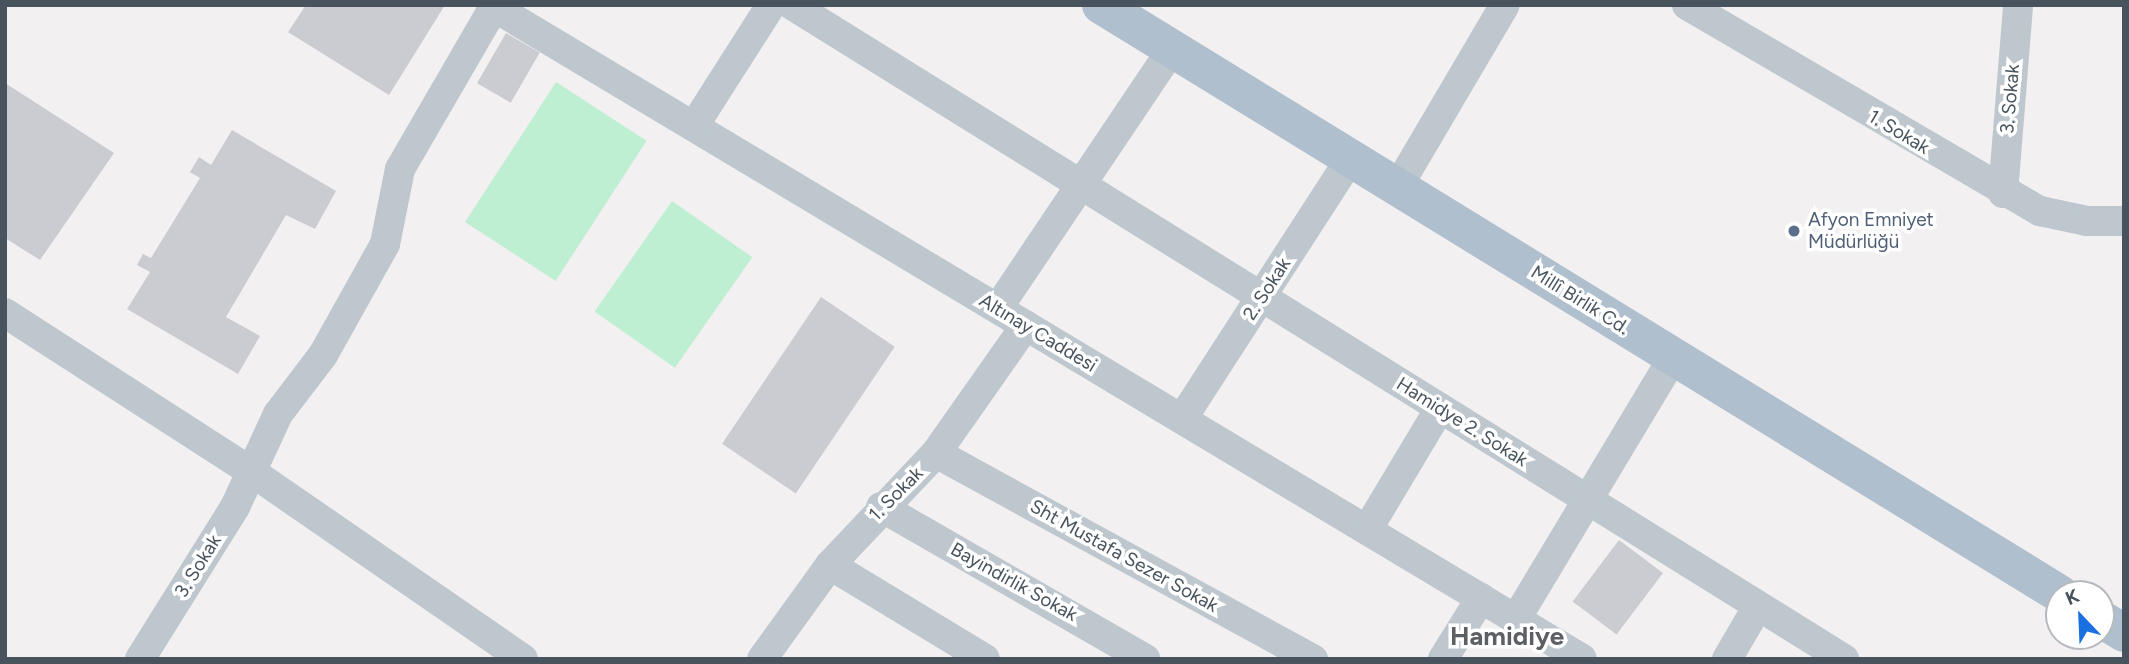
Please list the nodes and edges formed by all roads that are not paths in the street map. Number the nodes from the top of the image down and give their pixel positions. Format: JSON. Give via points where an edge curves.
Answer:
{"nodes":[{"id":1,"x":771,"y":5,"type":"edge"},
{"id":2,"x":792,"y":5,"type":"edge"},
{"id":3,"x":1101,"y":5,"type":"edge"},
{"id":4,"x":1505,"y":5,"type":"edge"},
{"id":5,"x":1687,"y":5,"type":"edge"},
{"id":6,"x":2018,"y":5,"type":"edge"},
{"id":7,"x":495,"y":6,"type":"edge"},
{"id":8,"x":1718,"y":15,"type":"edge"},
{"id":9,"x":1171,"y":49,"type":"junction"},
{"id":10,"x":694,"y":127,"type":"junction"},
{"id":11,"x":1350,"y":159,"type":"junction"},
{"id":12,"x":1080,"y":186,"type":"junction"},
{"id":13,"x":1397,"y":188,"type":"junction"},
{"id":14,"x":2003,"y":193,"type":"junction"},
{"id":15,"x":2124,"y":221,"type":"edge"},
{"id":16,"x":1262,"y":298,"type":"junction"},
{"id":17,"x":998,"y":308,"type":"junction"},
{"id":18,"x":5,"y":313,"type":"edge"},
{"id":19,"x":1026,"y":325,"type":"junction"},
{"id":20,"x":1673,"y":358,"type":"junction"},
{"id":21,"x":1440,"y":408,"type":"junction"},
{"id":22,"x":1182,"y":419,"type":"junction"},
{"id":23,"x":936,"y":453,"type":"junction"},
{"id":24,"x":252,"y":472,"type":"junction"},
{"id":25,"x":1587,"y":500,"type":"junction"},
{"id":26,"x":881,"y":508,"type":"junction"},
{"id":27,"x":1367,"y":530,"type":"junction"},
{"id":28,"x":830,"y":565,"type":"junction"},
{"id":29,"x":2045,"y":585,"type":"edge"},
{"id":30,"x":1481,"y":598,"type":"junction"},
{"id":31,"x":1758,"y":606,"type":"junction"},
{"id":32,"x":1516,"y":619,"type":"junction"},
{"id":33,"x":140,"y":659,"type":"edge"},
{"id":34,"x":523,"y":659,"type":"edge"},
{"id":35,"x":762,"y":659,"type":"edge"},
{"id":36,"x":985,"y":659,"type":"edge"},
{"id":37,"x":1145,"y":659,"type":"edge"},
{"id":38,"x":1313,"y":659,"type":"edge"},
{"id":39,"x":1443,"y":659,"type":"edge"},
{"id":40,"x":1582,"y":659,"type":"edge"},
{"id":41,"x":1727,"y":659,"type":"edge"},
{"id":42,"x":1844,"y":659,"type":"edge"}],
"edges":[{"from":1,"to":10,"type":"street"},
{"from":2,"to":12,"type":"street","name":"Hamidye 2. Sokak"},
{"from":3,"to":9,"type":"main road","name":"Millî Birlik Cd."},
{"from":4,"to":13,"type":"street"},
{"from":5,"to":8,"type":"street","name":"1. Sokak"},
{"from":6,"to":14,"type":"street","name":"3. Sokak"},
{"from":7,"to":10,"type":"street","name":"Altınay Caddesi"},
{"from":7,"to":24,"type":"street","name":"3. Sokak","via":[[400,169],[386,244],[323,355],[278,414]]},
{"from":8,"to":14,"type":"street","name":"1. Sokak"},
{"from":9,"to":11,"type":"main road","name":"Millî Birlik Cd."},
{"from":9,"to":12,"type":"street"},
{"from":10,"to":17,"type":"street","name":"Altınay Caddesi"},
{"from":11,"to":13,"type":"main road","name":"Millî Birlik Cd."},
{"from":11,"to":16,"type":"street","name":"2. Sokak"},
{"from":12,"to":16,"type":"street","name":"Hamidye 2. Sokak"},
{"from":12,"to":17,"type":"street"},
{"from":13,"to":20,"type":"main road","name":"Millî Birlik Cd."},
{"from":14,"to":15,"type":"street","name":"1. Sokak","via":[[2040,211],[2087,221]]},
{"from":16,"to":21,"type":"street","name":"Hamidye 2. Sokak"},
{"from":16,"to":22,"type":"street","name":"2. Sokak"},
{"from":17,"to":19,"type":"street","name":"Altınay Caddesi"},
{"from":18,"to":24,"type":"street"},
{"from":19,"to":22,"type":"street","name":"Altınay Caddesi"},
{"from":19,"to":23,"type":"street","name":"1. Sokak"},
{"from":20,"to":25,"type":"street"},
{"from":20,"to":29,"type":"main road","name":"Millî Birlik Cd."},
{"from":21,"to":25,"type":"street","name":"Hamidye 2. Sokak"},
{"from":21,"to":27,"type":"street"},
{"from":22,"to":27,"type":"street","name":"Altınay Caddesi"},
{"from":23,"to":26,"type":"street","name":"1. Sokak"},
{"from":23,"to":38,"type":"street","name":"Sht Mustafa Sezer Sokak"},
{"from":24,"to":33,"type":"street","name":"3. Sokak"},
{"from":24,"to":34,"type":"street"},
{"from":25,"to":31,"type":"street","name":"Hamidye 2. Sokak"},
{"from":25,"to":32,"type":"street"},
{"from":26,"to":28,"type":"street","name":"1. Sokak"},
{"from":26,"to":37,"type":"street","name":"Bayindirlik Sokak"},
{"from":27,"to":30,"type":"street","name":"Altınay Caddesi"},
{"from":28,"to":35,"type":"street","name":"1. Sokak"},
{"from":28,"to":36,"type":"street"},
{"from":30,"to":32,"type":"street","name":"Altınay Caddesi"},
{"from":30,"to":39,"type":"street"},
{"from":31,"to":41,"type":"street"},
{"from":31,"to":42,"type":"street","name":"Hamidye 2. Sokak"},
{"from":32,"to":40,"type":"street","name":"Altınay Caddesi"}]}
